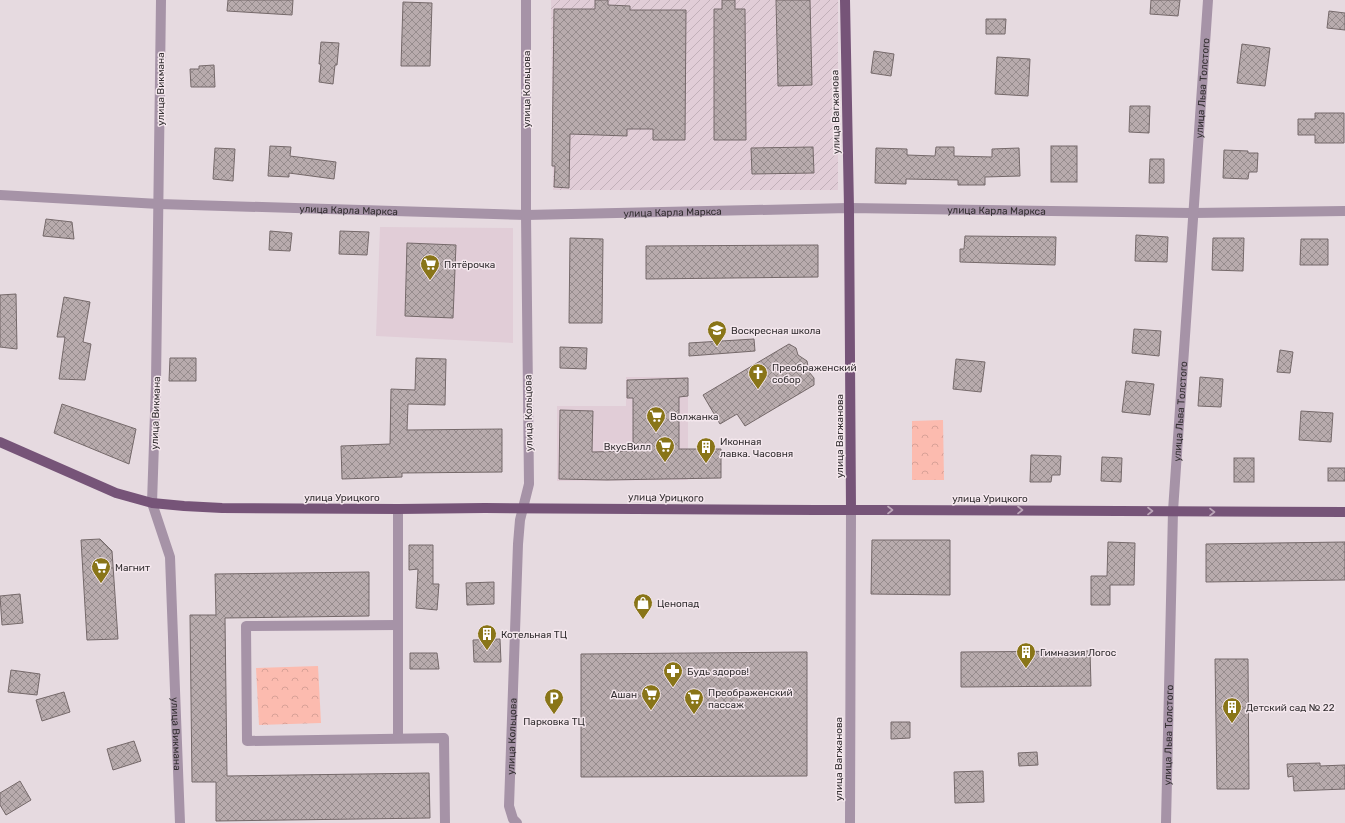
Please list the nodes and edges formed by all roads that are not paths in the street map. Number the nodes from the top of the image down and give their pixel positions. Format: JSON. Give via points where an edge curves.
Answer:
{"nodes":[{"id":1,"x":161,"y":0,"type":"edge"},
{"id":2,"x":526,"y":0,"type":"edge"},
{"id":3,"x":845,"y":0,"type":"edge"},
{"id":4,"x":1208,"y":0,"type":"edge"},
{"id":5,"x":0,"y":195,"type":"edge"},
{"id":6,"x":159,"y":204,"type":"junction"},
{"id":7,"x":849,"y":208,"type":"junction"},
{"id":8,"x":1345,"y":211,"type":"edge"},
{"id":9,"x":1192,"y":214,"type":"junction"},
{"id":10,"x":526,"y":215,"type":"junction"},
{"id":11,"x":0,"y":442,"type":"edge"},
{"id":12,"x":152,"y":503,"type":"junction"},
{"id":13,"x":523,"y":508,"type":"junction"},
{"id":14,"x":398,"y":509,"type":"junction"},
{"id":15,"x":851,"y":510,"type":"junction"},
{"id":16,"x":1173,"y":511,"type":"junction"},
{"id":17,"x":1345,"y":512,"type":"edge"},
{"id":18,"x":398,"y":625,"type":"junction"},
{"id":19,"x":398,"y":738,"type":"junction"},
{"id":20,"x":180,"y":823,"type":"edge"},
{"id":21,"x":445,"y":823,"type":"edge"},
{"id":22,"x":517,"y":823,"type":"edge"},
{"id":23,"x":850,"y":823,"type":"edge"},
{"id":24,"x":1166,"y":823,"type":"edge"}],
"edges":[{"from":1,"to":6,"type":"street","name":"улица Викмана"},
{"from":2,"to":10,"type":"street","name":"улица Кольцова"},
{"from":3,"to":7,"type":"main road","name":"улица Вагжанова"},
{"from":4,"to":9,"type":"street","name":"улица Льва Толстого"},
{"from":5,"to":6,"type":"street","name":"улица Карла Маркса"},
{"from":6,"to":10,"type":"street","name":"улица Карла Маркса"},
{"from":6,"to":12,"type":"street","name":"улица Викмана"},
{"from":7,"to":9,"type":"street","name":"улица Карла Маркса"},
{"from":7,"to":10,"type":"street","name":"улица Карла Маркса"},
{"from":7,"to":15,"type":"main road","name":"улица Вагжанова"},
{"from":8,"to":9,"type":"street","name":"улица Карла Маркса"},
{"from":9,"to":16,"type":"street","name":"улица Льва Толстого"},
{"from":10,"to":13,"type":"street","name":"улица Кольцова","via":[[529,484]]},
{"from":11,"to":12,"type":"main road","name":"улица Урицкого","via":[[116,493]]},
{"from":12,"to":14,"type":"main road","name":"улица Урицкого","via":[[222,508]]},
{"from":12,"to":20,"type":"street","name":"улица Викмана","via":[[170,557]]},
{"from":13,"to":14,"type":"main road","name":"улица Урицкого"},
{"from":13,"to":15,"type":"main road","name":"улица Урицкого"},
{"from":13,"to":22,"type":"street","name":"улица Кольцова","via":[[518,532],[509,806]]},
{"from":14,"to":18,"type":"street"},
{"from":15,"to":16,"type":"main road","name":"улица Урицкого","one_way":true},
{"from":15,"to":23,"type":"street","name":"улица Вагжанова"},
{"from":16,"to":17,"type":"main road","name":"улица Урицкого","one_way":true},
{"from":16,"to":24,"type":"street","name":"улица Льва Толстого"},
{"from":18,"to":19,"type":"street"},
{"from":18,"to":19,"type":"street","via":[[246,626],[247,741]]},
{"from":19,"to":21,"type":"street","via":[[444,738]]}]}
